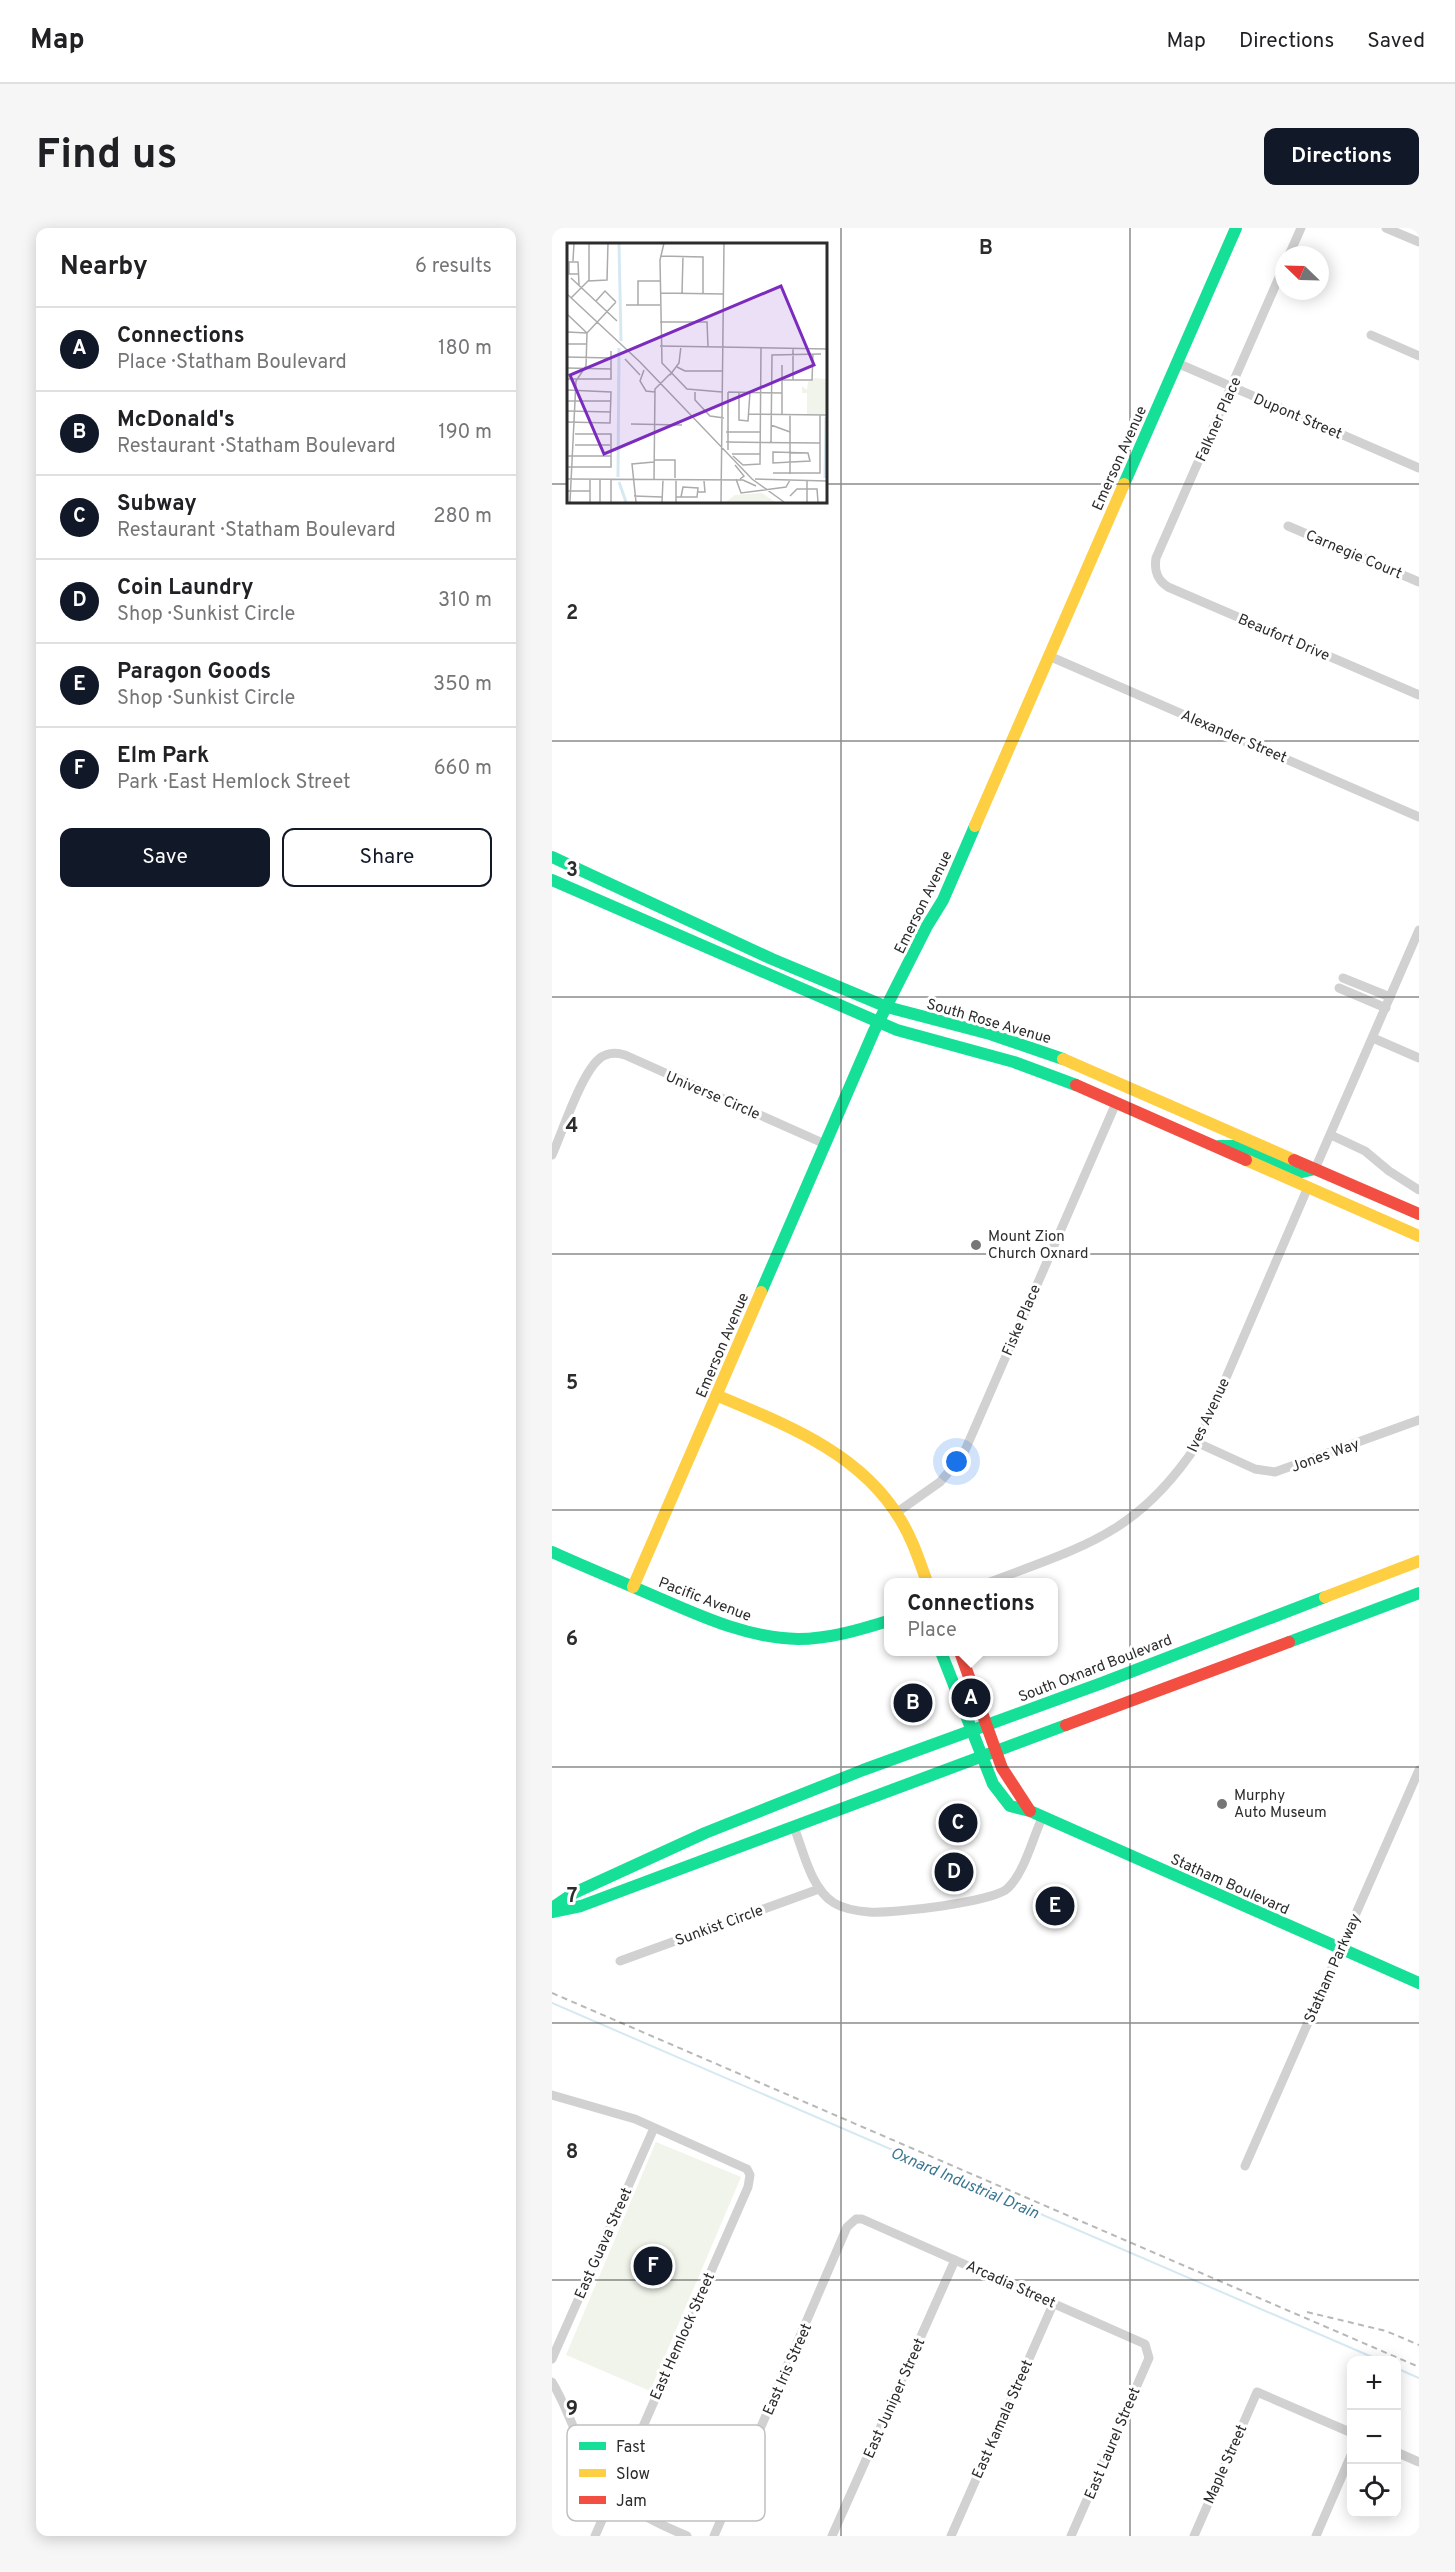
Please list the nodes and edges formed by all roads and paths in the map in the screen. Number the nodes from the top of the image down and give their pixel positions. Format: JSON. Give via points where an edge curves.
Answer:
{"nodes":[{"id":1,"x":1236,"y":228,"type":"edge"},
{"id":2,"x":1301,"y":228,"type":"edge"},
{"id":3,"x":1386,"y":228,"type":"edge"},
{"id":4,"x":1418,"y":240,"type":"edge"},
{"id":5,"x":1293,"y":246,"type":"edge"},
{"id":6,"x":1275,"y":287,"type":"edge"},
{"id":7,"x":1371,"y":335,"type":"dead end"},
{"id":8,"x":1419,"y":356,"type":"edge"},
{"id":9,"x":1177,"y":363,"type":"junction"},
{"id":10,"x":1232,"y":387,"type":"junction"},
{"id":11,"x":1419,"y":468,"type":"edge"},
{"id":12,"x":1288,"y":526,"type":"dead end"},
{"id":13,"x":1156,"y":572,"type":"joint"},
{"id":14,"x":1419,"y":582,"type":"edge"},
{"id":15,"x":1049,"y":656,"type":"junction"},
{"id":16,"x":1419,"y":695,"type":"edge"},
{"id":17,"x":1419,"y":817,"type":"edge"},
{"id":18,"x":552,"y":857,"type":"edge"},
{"id":19,"x":552,"y":880,"type":"edge"},
{"id":20,"x":1418,"y":935,"type":"edge"},
{"id":21,"x":1343,"y":978,"type":"dead end"},
{"id":22,"x":1339,"y":988,"type":"dead end"},
{"id":23,"x":1390,"y":997,"type":"junction"},
{"id":24,"x":887,"y":1008,"type":"junction"},
{"id":25,"x":1386,"y":1008,"type":"junction"},
{"id":26,"x":880,"y":1022,"type":"junction"},
{"id":27,"x":1373,"y":1038,"type":"junction"},
{"id":28,"x":1419,"y":1058,"type":"edge"},
{"id":29,"x":1116,"y":1103,"type":"junction"},
{"id":30,"x":1331,"y":1135,"type":"junction"},
{"id":31,"x":825,"y":1144,"type":"junction"},
{"id":32,"x":1211,"y":1146,"type":"junction"},
{"id":33,"x":552,"y":1155,"type":"edge"},
{"id":34,"x":1315,"y":1170,"type":"junction"},
{"id":35,"x":1308,"y":1187,"type":"junction"},
{"id":36,"x":1419,"y":1190,"type":"edge"},
{"id":37,"x":1419,"y":1214,"type":"edge"},
{"id":38,"x":1419,"y":1236,"type":"edge"},
{"id":39,"x":717,"y":1395,"type":"junction"},
{"id":40,"x":1419,"y":1420,"type":"edge"},
{"id":41,"x":1198,"y":1443,"type":"junction"},
{"id":42,"x":896,"y":1513,"type":"junction"},
{"id":43,"x":552,"y":1552,"type":"edge"},
{"id":44,"x":1419,"y":1561,"type":"edge"},
{"id":45,"x":925,"y":1578,"type":"edge"},
{"id":46,"x":1001,"y":1578,"type":"edge"},
{"id":47,"x":633,"y":1587,"type":"junction"},
{"id":48,"x":1419,"y":1593,"type":"edge"},
{"id":49,"x":884,"y":1622,"type":"edge"},
{"id":50,"x":943,"y":1656,"type":"edge"},
{"id":51,"x":962,"y":1656,"type":"edge"},
{"id":52,"x":987,"y":1723,"type":"junction"},
{"id":53,"x":970,"y":1729,"type":"junction"},
{"id":54,"x":996,"y":1752,"type":"junction"},
{"id":55,"x":982,"y":1756,"type":"junction"},
{"id":56,"x":1419,"y":1770,"type":"edge"},
{"id":57,"x":1030,"y":1811,"type":"junction"},
{"id":58,"x":1042,"y":1818,"type":"junction"},
{"id":59,"x":794,"y":1827,"type":"junction"},
{"id":60,"x":819,"y":1888,"type":"junction"},
{"id":61,"x":552,"y":1910,"type":"edge"},
{"id":62,"x":1340,"y":1950,"type":"junction"},
{"id":63,"x":620,"y":1961,"type":"dead end"},
{"id":64,"x":1419,"y":1983,"type":"edge"},
{"id":65,"x":552,"y":2095,"type":"edge"},
{"id":66,"x":654,"y":2128,"type":"junction"},
{"id":67,"x":1245,"y":2166,"type":"dead end"},
{"id":68,"x":872,"y":2223,"type":"joint"},
{"id":69,"x":955,"y":2260,"type":"junction"},
{"id":70,"x":1054,"y":2302,"type":"junction"},
{"id":71,"x":1148,"y":2349,"type":"joint"},
{"id":72,"x":552,"y":2359,"type":"edge"},
{"id":73,"x":552,"y":2382,"type":"edge"},
{"id":74,"x":574,"y":2425,"type":"edge"},
{"id":75,"x":643,"y":2425,"type":"edge"},
{"id":76,"x":762,"y":2425,"type":"edge"},
{"id":77,"x":1347,"y":2431,"type":"edge"},
{"id":78,"x":1401,"y":2454,"type":"edge"},
{"id":79,"x":1419,"y":2462,"type":"edge"},
{"id":80,"x":1347,"y":2464,"type":"edge"},
{"id":81,"x":601,"y":2521,"type":"edge"},
{"id":82,"x":655,"y":2521,"type":"edge"},
{"id":83,"x":720,"y":2521,"type":"edge"},
{"id":84,"x":595,"y":2536,"type":"edge"},
{"id":85,"x":687,"y":2536,"type":"edge"},
{"id":86,"x":714,"y":2536,"type":"edge"},
{"id":87,"x":832,"y":2536,"type":"edge"},
{"id":88,"x":951,"y":2536,"type":"edge"},
{"id":89,"x":1071,"y":2536,"type":"edge"},
{"id":90,"x":1194,"y":2536,"type":"edge"},
{"id":91,"x":1316,"y":2536,"type":"edge"}],
"edges":[{"from":1,"to":9,"type":"main road","name":"Emerson Avenue"},
{"from":2,"to":5,"type":"street"},
{"from":3,"to":4,"type":"street"},
{"from":6,"to":10,"type":"street","name":"Falkner Place"},
{"from":7,"to":8,"type":"street"},
{"from":9,"to":10,"type":"street","name":"Dupont Street"},
{"from":9,"to":15,"type":"main road","name":"Emerson Avenue"},
{"from":10,"to":11,"type":"street","name":"Dupont Street"},
{"from":10,"to":13,"type":"street","name":"Falkner Place","via":[[1156,558]]},
{"from":12,"to":14,"type":"street","name":"Carnegie Court"},
{"from":13,"to":16,"type":"street","name":"Beaufort Drive","via":[[1168,587]]},
{"from":15,"to":17,"type":"street","name":"Alexander Street"},
{"from":15,"to":24,"type":"main road","name":"Emerson Avenue","via":[[943,900]]},
{"from":18,"to":24,"type":"main road","name":"South Rose Avenue"},
{"from":19,"to":26,"type":"main road"},
{"from":20,"to":23,"type":"street"},
{"from":21,"to":23,"type":"street"},
{"from":22,"to":25,"type":"street"},
{"from":23,"to":25,"type":"street"},
{"from":24,"to":26,"type":"main road","name":"Emerson Avenue"},
{"from":24,"to":34,"type":"main road","name":"South Rose Avenue","via":[[1036,1047]]},
{"from":25,"to":27,"type":"street"},
{"from":26,"to":29,"type":"main road","via":[[935,1043],[1026,1065]]},
{"from":26,"to":31,"type":"main road","name":"Emerson Avenue"},
{"from":27,"to":28,"type":"street"},
{"from":27,"to":30,"type":"street"},
{"from":29,"to":32,"type":"main road"},
{"from":29,"to":42,"type":"street","name":"Fiske Place","via":[[963,1455],[940,1482]]},
{"from":30,"to":34,"type":"street"},
{"from":30,"to":36,"type":"street","via":[[1365,1151]]},
{"from":31,"to":33,"type":"street","name":"Universe Circle","via":[[613,1053],[600,1058],[589,1071]]},
{"from":31,"to":39,"type":"main road","name":"Emerson Avenue"},
{"from":32,"to":34,"type":"main road","via":[[1237,1146],[1298,1173]]},
{"from":32,"to":35,"type":"main road"},
{"from":34,"to":37,"type":"main road","name":"South Rose Avenue"},
{"from":35,"to":38,"type":"main road"},
{"from":35,"to":41,"type":"street","name":"Ives Avenue"},
{"from":39,"to":42,"type":"main road","via":[[821,1442],[863,1473]]},
{"from":39,"to":47,"type":"main road","name":"Emerson Avenue"},
{"from":40,"to":41,"type":"street","name":"Jones Way","via":[[1275,1472],[1256,1469]]},
{"from":41,"to":46,"type":"street","name":"Ives Avenue","via":[[1159,1494],[1125,1524],[1083,1547]]},
{"from":42,"to":45,"type":"main road"},
{"from":43,"to":47,"type":"main road","name":"Pacific Avenue"},
{"from":44,"to":52,"type":"main road","name":"South Oxnard Boulevard"},
{"from":47,"to":49,"type":"main road","name":"Pacific Avenue","via":[[719,1624],[761,1635],[825,1638]]},
{"from":48,"to":54,"type":"main road","name":"South Oxnard Boulevard"},
{"from":50,"to":53,"type":"main road","name":"Statham Boulevard"},
{"from":51,"to":52,"type":"main road","name":"Statham Boulevard"},
{"from":52,"to":53,"type":"main road","name":"South Oxnard Boulevard"},
{"from":52,"to":54,"type":"main road","name":"Statham Boulevard"},
{"from":53,"to":55,"type":"main road","name":"Statham Boulevard"},
{"from":53,"to":61,"type":"main road","name":"South Oxnard Boulevard","via":[[684,1842],[574,1893]]},
{"from":54,"to":55,"type":"main road","name":"South Oxnard Boulevard"},
{"from":54,"to":57,"type":"main road","name":"Statham Boulevard","via":[[1006,1777]]},
{"from":55,"to":57,"type":"main road","name":"Statham Boulevard","via":[[999,1794],[1010,1806]]},
{"from":55,"to":59,"type":"main road","name":"South Oxnard Boulevard"},
{"from":56,"to":62,"type":"street","name":"Statham Parkway"},
{"from":57,"to":58,"type":"main road","name":"Statham Boulevard"},
{"from":58,"to":60,"type":"street","via":[[1015,1879],[999,1895],[877,1912],[851,1910],[836,1904]]},
{"from":58,"to":62,"type":"main road","name":"Statham Boulevard"},
{"from":59,"to":60,"type":"street"},
{"from":59,"to":61,"type":"main road","name":"South Oxnard Boulevard","via":[[581,1906]]},
{"from":60,"to":63,"type":"street","name":"Sunkist Circle"},
{"from":62,"to":64,"type":"main road","name":"Statham Boulevard"},
{"from":62,"to":67,"type":"street","name":"Statham Parkway"},
{"from":65,"to":66,"type":"street"},
{"from":66,"to":72,"type":"street","name":"East Guava Street"},
{"from":66,"to":75,"type":"street","name":"East Hemlock Street","via":[[747,2169],[750,2175]]},
{"from":68,"to":69,"type":"street","name":"Arcadia Street"},
{"from":68,"to":76,"type":"street","name":"East Iris Street","via":[[856,2219],[847,2227]]},
{"from":69,"to":70,"type":"street","name":"Arcadia Street"},
{"from":69,"to":87,"type":"street","name":"East Juniper Street"},
{"from":70,"to":71,"type":"street","name":"Arcadia Street","via":[[1141,2341]]},
{"from":70,"to":88,"type":"street","name":"East Kamala Street"},
{"from":71,"to":89,"type":"street","name":"East Laurel Street","via":[[1149,2358]]},
{"from":73,"to":74,"type":"street"},
{"from":77,"to":90,"type":"street","name":"Maple Street","via":[[1257,2392]]},
{"from":78,"to":79,"type":"street"},
{"from":80,"to":91,"type":"street"},
{"from":81,"to":84,"type":"street","name":"East Hemlock Street"},
{"from":82,"to":85,"type":"street"},
{"from":83,"to":86,"type":"street","name":"East Iris Street"}]}
